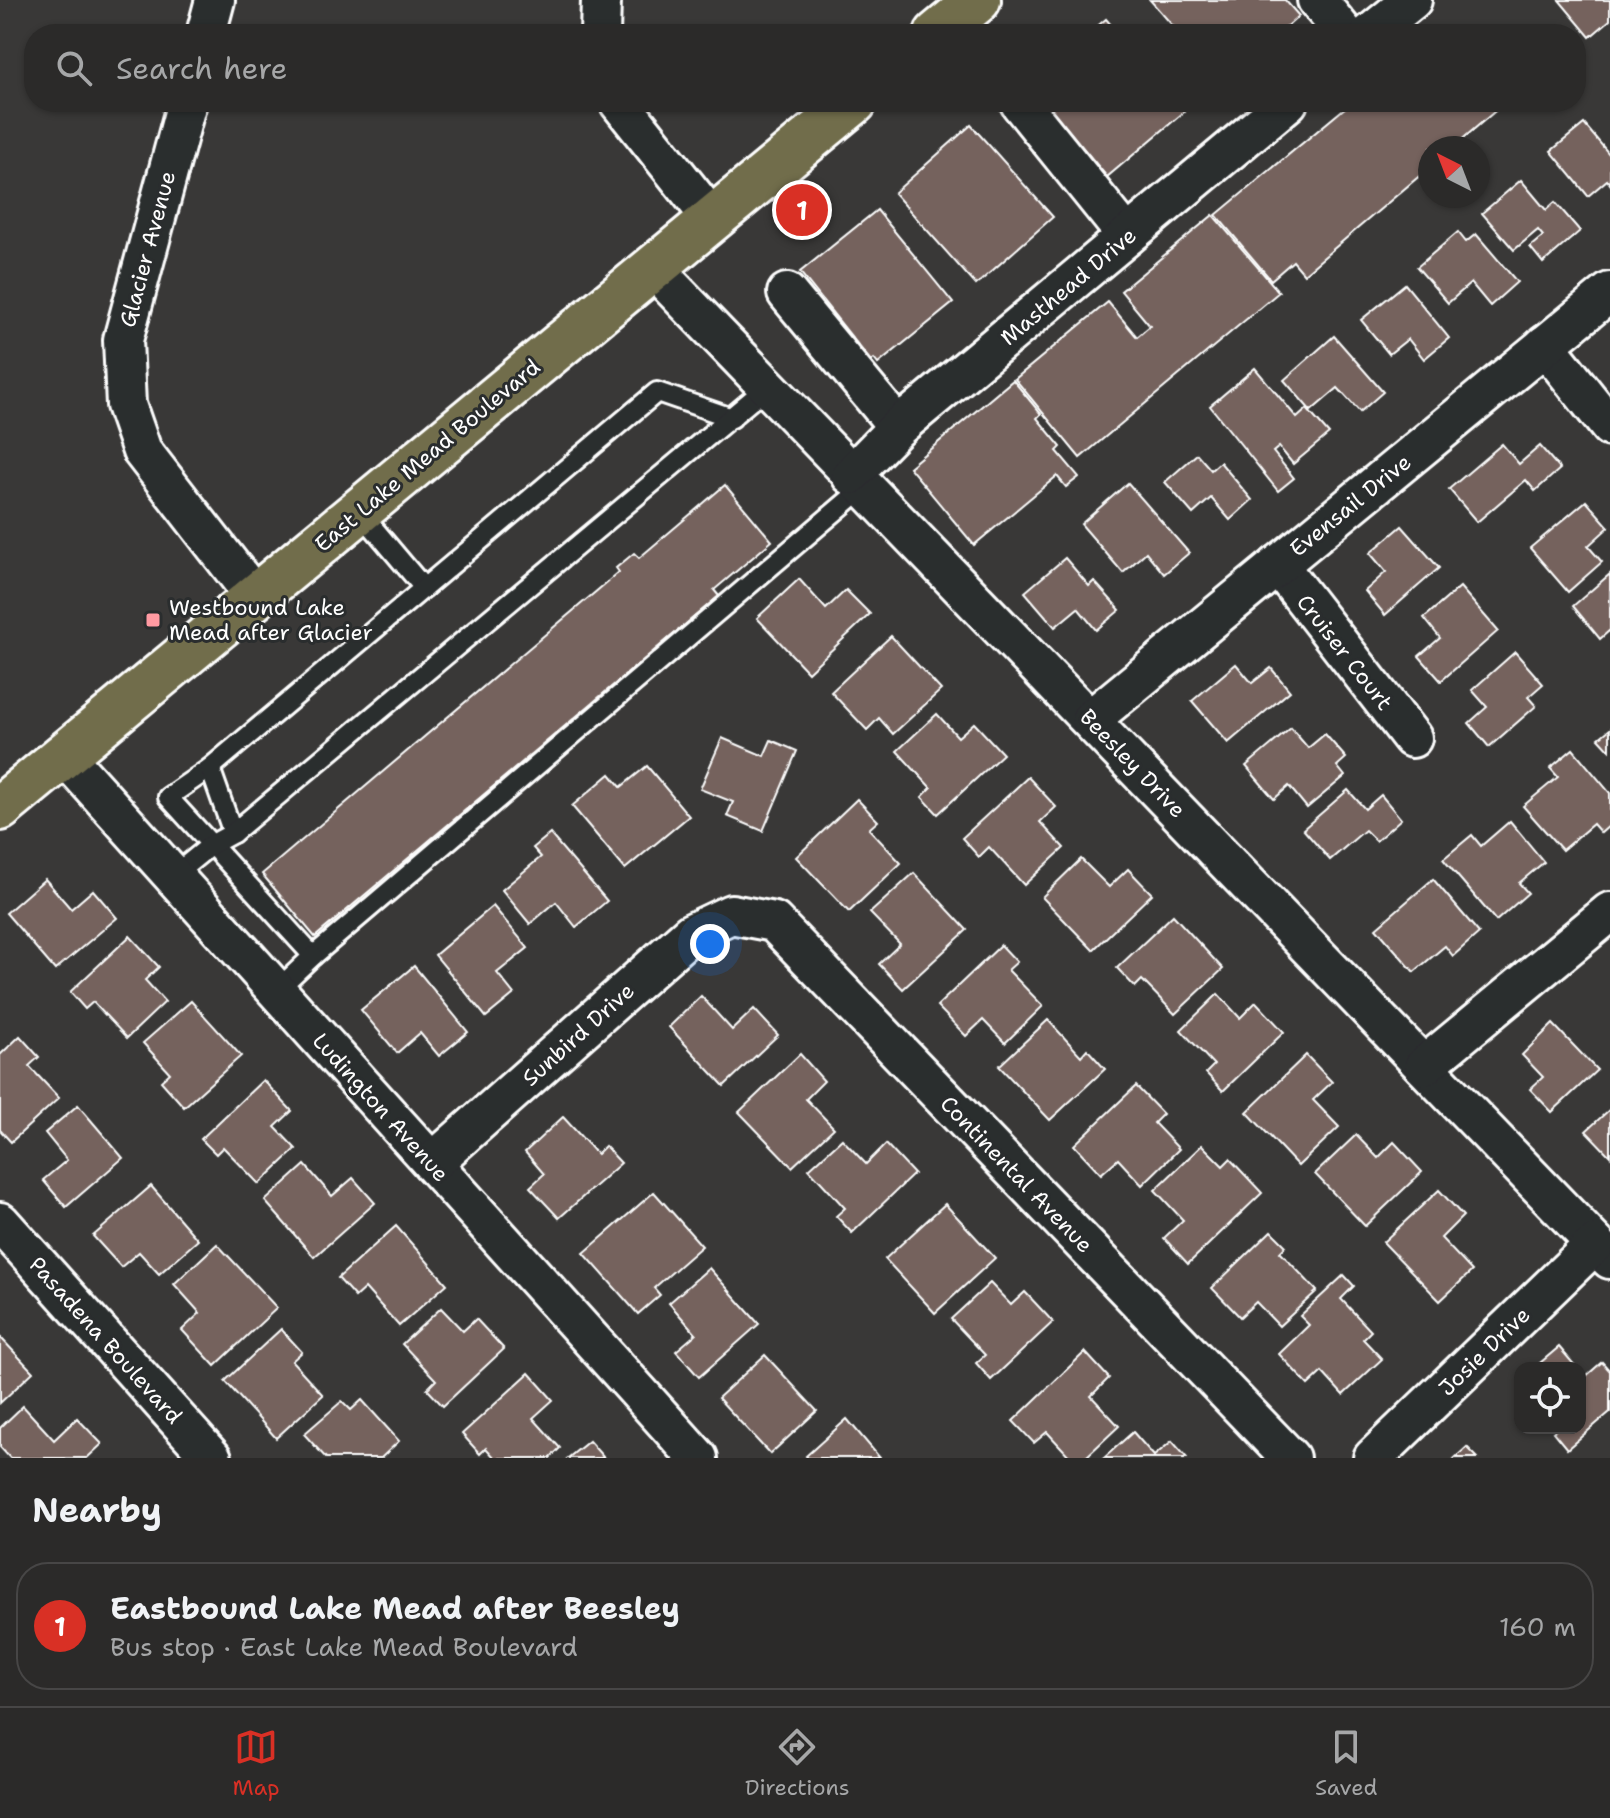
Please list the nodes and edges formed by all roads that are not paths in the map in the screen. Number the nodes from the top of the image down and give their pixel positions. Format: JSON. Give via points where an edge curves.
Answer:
{"nodes":[{"id":1,"x":215,"y":0,"type":"edge"},
{"id":2,"x":601,"y":0,"type":"edge"},
{"id":3,"x":978,"y":0,"type":"edge"},
{"id":4,"x":1317,"y":0,"type":"edge"},
{"id":5,"x":1412,"y":0,"type":"edge"},
{"id":6,"x":209,"y":24,"type":"edge"},
{"id":7,"x":600,"y":24,"type":"edge"},
{"id":8,"x":949,"y":24,"type":"edge"},
{"id":9,"x":1337,"y":24,"type":"edge"},
{"id":10,"x":1382,"y":24,"type":"edge"},
{"id":11,"x":184,"y":112,"type":"edge"},
{"id":12,"x":627,"y":112,"type":"edge"},
{"id":13,"x":842,"y":112,"type":"edge"},
{"id":14,"x":1027,"y":112,"type":"edge"},
{"id":15,"x":1276,"y":112,"type":"edge"},
{"id":16,"x":712,"y":219,"type":"junction"},
{"id":17,"x":1127,"y":236,"type":"junction"},
{"id":18,"x":653,"y":268,"type":"junction"},
{"id":19,"x":1610,"y":292,"type":"edge"},
{"id":20,"x":787,"y":293,"type":"dead end"},
{"id":21,"x":1545,"y":345,"type":"junction"},
{"id":22,"x":766,"y":388,"type":"junction"},
{"id":23,"x":732,"y":418,"type":"junction"},
{"id":24,"x":898,"y":427,"type":"junction"},
{"id":25,"x":1610,"y":427,"type":"edge"},
{"id":26,"x":858,"y":481,"type":"junction"},
{"id":27,"x":359,"y":511,"type":"junction"},
{"id":28,"x":1278,"y":565,"type":"junction"},
{"id":29,"x":424,"y":588,"type":"junction"},
{"id":30,"x":255,"y":597,"type":"junction"},
{"id":31,"x":1091,"y":719,"type":"junction"},
{"id":32,"x":1412,"y":738,"type":"dead end"},
{"id":33,"x":64,"y":755,"type":"junction"},
{"id":34,"x":210,"y":768,"type":"junction"},
{"id":35,"x":0,"y":808,"type":"edge"},
{"id":36,"x":233,"y":833,"type":"junction"},
{"id":37,"x":211,"y":845,"type":"junction"},
{"id":38,"x":173,"y":876,"type":"junction"},
{"id":39,"x":1610,"y":912,"type":"edge"},
{"id":40,"x":731,"y":914,"type":"joint"},
{"id":41,"x":313,"y":956,"type":"junction"},
{"id":42,"x":276,"y":991,"type":"junction"},
{"id":43,"x":1424,"y":1066,"type":"junction"},
{"id":44,"x":432,"y":1163,"type":"junction"},
{"id":45,"x":0,"y":1222,"type":"edge"},
{"id":46,"x":1602,"y":1252,"type":"edge"},
{"id":47,"x":212,"y":1458,"type":"edge"},
{"id":48,"x":698,"y":1458,"type":"edge"},
{"id":49,"x":1290,"y":1458,"type":"edge"},
{"id":50,"x":1373,"y":1458,"type":"edge"}],
"edges":[{"from":1,"to":6,"type":"street"},
{"from":2,"to":7,"type":"street"},
{"from":3,"to":8,"type":"main road"},
{"from":4,"to":9,"type":"street"},
{"from":5,"to":10,"type":"street"},
{"from":11,"to":30,"type":"street","name":"Glacier Avenue","via":[[123,340],[126,405],[142,451]]},
{"from":12,"to":16,"type":"street"},
{"from":13,"to":16,"type":"main road","name":"East Lake Mead Boulevard"},
{"from":14,"to":17,"type":"street"},
{"from":15,"to":17,"type":"street","name":"Masthead Drive"},
{"from":16,"to":18,"type":"main road","name":"East Lake Mead Boulevard"},
{"from":17,"to":24,"type":"street","name":"Masthead Drive"},
{"from":18,"to":22,"type":"street","name":"Beesley Drive"},
{"from":18,"to":27,"type":"main road","name":"East Lake Mead Boulevard"},
{"from":19,"to":21,"type":"street","name":"Evensail Drive"},
{"from":20,"to":24,"type":"street"},
{"from":21,"to":25,"type":"street"},
{"from":21,"to":28,"type":"street","name":"Evensail Drive"},
{"from":22,"to":23,"type":"lane"},
{"from":22,"to":26,"type":"street","name":"Beesley Drive"},
{"from":23,"to":29,"type":"lane","via":[[657,392]]},
{"from":23,"to":36,"type":"lane"},
{"from":24,"to":26,"type":"street","name":"Masthead Drive"},
{"from":26,"to":31,"type":"street","name":"Beesley Drive"},
{"from":26,"to":41,"type":"lane"},
{"from":27,"to":29,"type":"lane"},
{"from":27,"to":30,"type":"main road","name":"East Lake Mead Boulevard"},
{"from":28,"to":31,"type":"street","name":"Evensail Drive"},
{"from":28,"to":32,"type":"street","name":"Cruiser Court"},
{"from":29,"to":34,"type":"lane"},
{"from":30,"to":33,"type":"main road","name":"East Lake Mead Boulevard"},
{"from":31,"to":43,"type":"street","name":"Beesley Drive"},
{"from":33,"to":35,"type":"main road","name":"East Lake Mead Boulevard"},
{"from":33,"to":38,"type":"street","name":"Ludington Avenue"},
{"from":34,"to":36,"type":"lane"},
{"from":34,"to":37,"type":"lane","via":[[168,797]]},
{"from":36,"to":37,"type":"lane"},
{"from":37,"to":38,"type":"lane"},
{"from":37,"to":41,"type":"lane"},
{"from":38,"to":42,"type":"street","name":"Ludington Avenue"},
{"from":39,"to":43,"type":"street"},
{"from":40,"to":44,"type":"street","name":"Sunbird Drive","via":[[691,933]]},
{"from":40,"to":49,"type":"street","name":"Continental Avenue","via":[[774,922]]},
{"from":41,"to":42,"type":"lane"},
{"from":42,"to":44,"type":"street","name":"Ludington Avenue"},
{"from":43,"to":46,"type":"street","name":"Beesley Drive"},
{"from":44,"to":48,"type":"street","name":"Ludington Avenue"},
{"from":45,"to":47,"type":"street","name":"Pasadena Boulevard"},
{"from":46,"to":50,"type":"street","name":"Josie Drive"}]}
